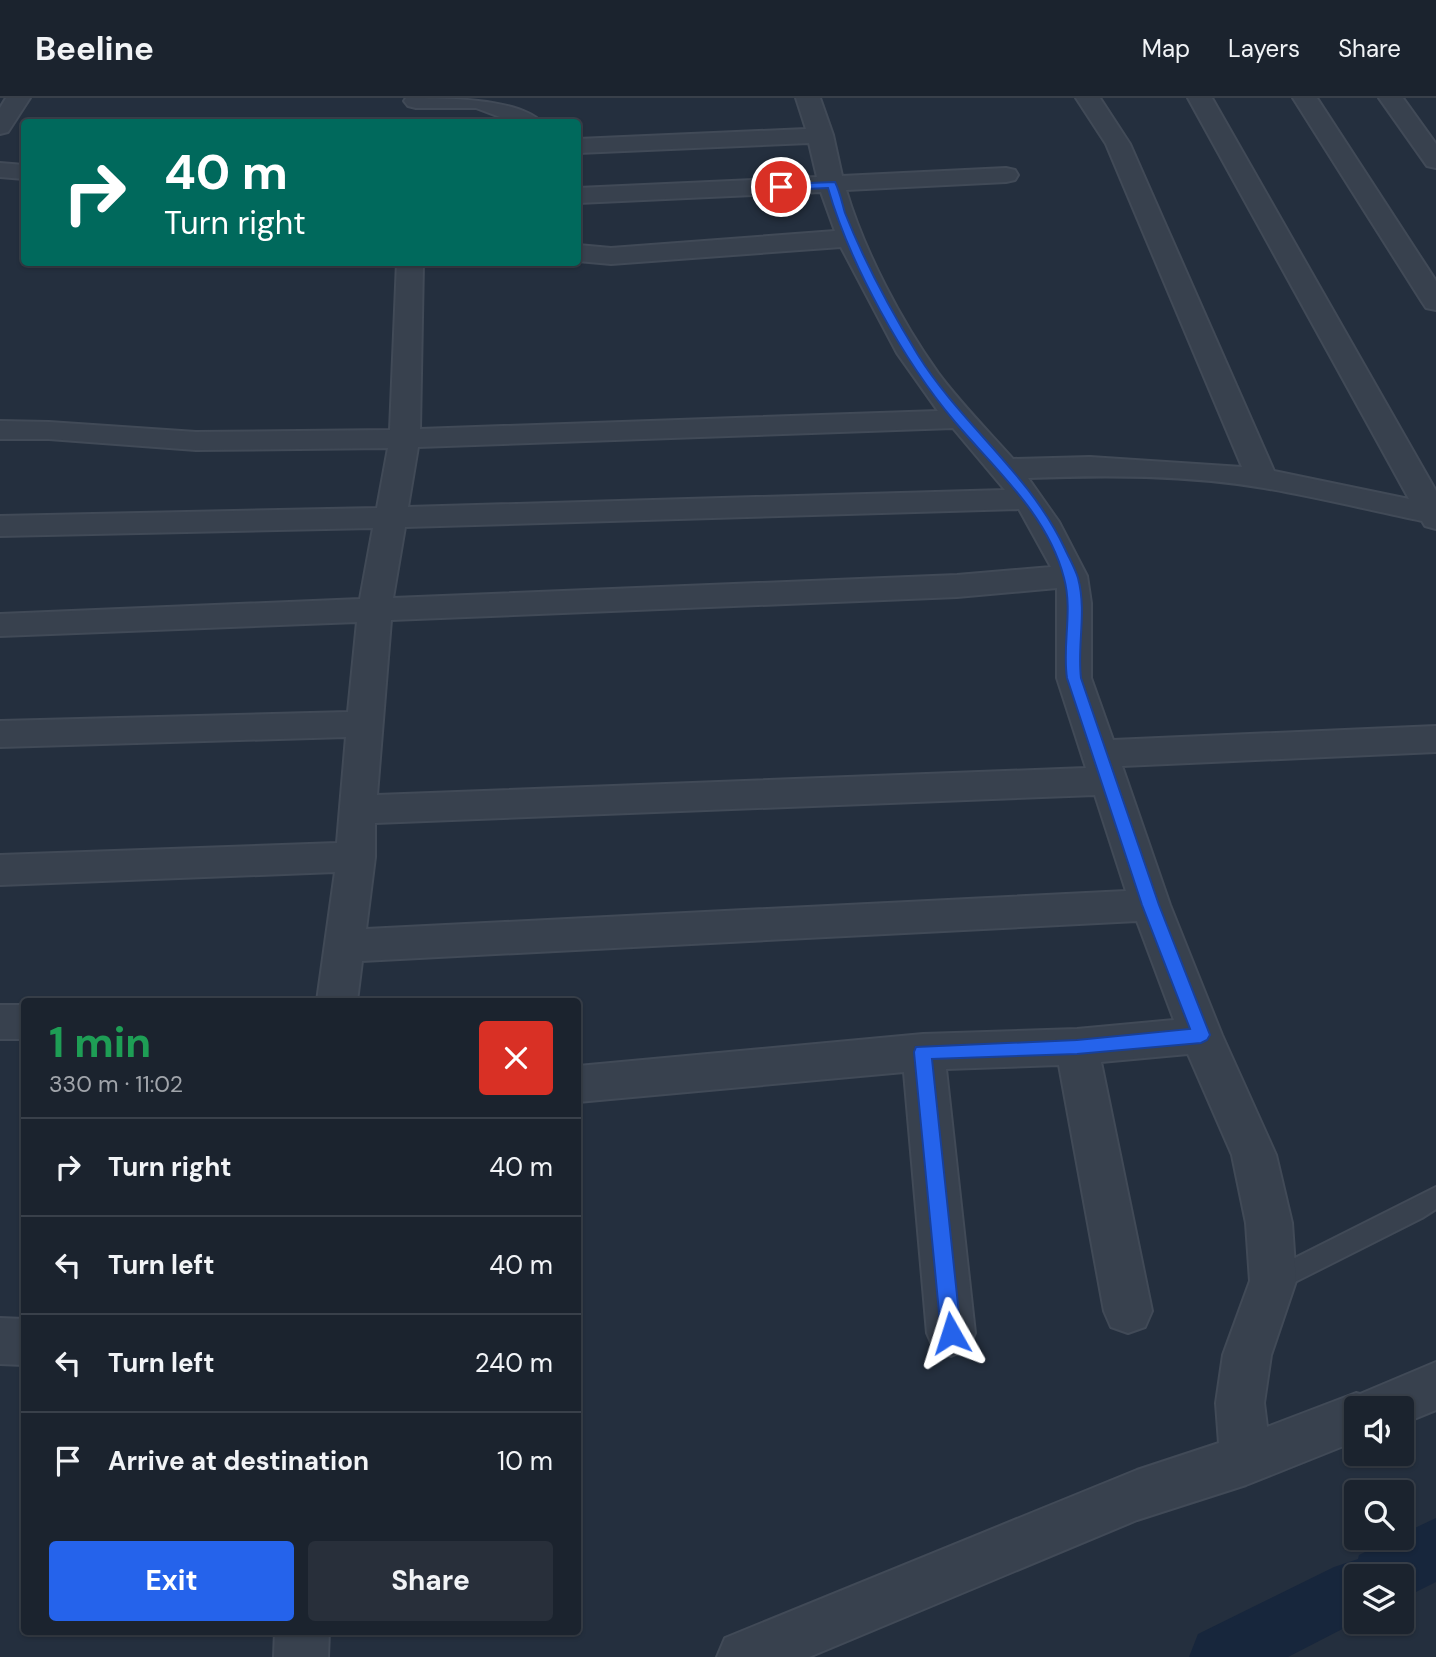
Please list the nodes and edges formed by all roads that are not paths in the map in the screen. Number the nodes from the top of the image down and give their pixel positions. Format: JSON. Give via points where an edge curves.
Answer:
{"nodes":[{"id":1,"x":18,"y":98,"type":"edge"},
{"id":2,"x":808,"y":98,"type":"edge"},
{"id":3,"x":1088,"y":98,"type":"edge"},
{"id":4,"x":1200,"y":98,"type":"edge"},
{"id":5,"x":1305,"y":98,"type":"edge"},
{"id":6,"x":1391,"y":98,"type":"edge"},
{"id":7,"x":416,"y":107,"type":"edge"},
{"id":8,"x":525,"y":119,"type":"edge"},
{"id":9,"x":0,"y":127,"type":"edge"},
{"id":10,"x":821,"y":135,"type":"junction"},
{"id":11,"x":581,"y":146,"type":"edge"},
{"id":12,"x":1436,"y":161,"type":"edge"},
{"id":13,"x":0,"y":170,"type":"edge"},
{"id":14,"x":21,"y":172,"type":"edge"},
{"id":15,"x":1006,"y":175,"type":"dead end"},
{"id":16,"x":832,"y":185,"type":"junction"},
{"id":17,"x":581,"y":196,"type":"edge"},
{"id":18,"x":852,"y":237,"type":"junction"},
{"id":19,"x":581,"y":253,"type":"edge"},
{"id":20,"x":410,"y":266,"type":"edge"},
{"id":21,"x":1436,"y":302,"type":"edge"},
{"id":22,"x":959,"y":419,"type":"junction"},
{"id":23,"x":0,"y":430,"type":"edge"},
{"id":24,"x":405,"y":437,"type":"junction"},
{"id":25,"x":1262,"y":478,"type":"junction"},
{"id":26,"x":1017,"y":484,"type":"junction"},
{"id":27,"x":1435,"y":515,"type":"edge"},
{"id":28,"x":389,"y":518,"type":"junction"},
{"id":29,"x":0,"y":526,"type":"edge"},
{"id":30,"x":1071,"y":576,"type":"junction"},
{"id":31,"x":375,"y":608,"type":"junction"},
{"id":32,"x":0,"y":625,"type":"edge"},
{"id":33,"x":365,"y":724,"type":"junction"},
{"id":34,"x":0,"y":734,"type":"edge"},
{"id":35,"x":1436,"y":739,"type":"edge"},
{"id":36,"x":1104,"y":768,"type":"junction"},
{"id":37,"x":357,"y":810,"type":"junction"},
{"id":38,"x":356,"y":857,"type":"junction"},
{"id":39,"x":0,"y":870,"type":"edge"},
{"id":40,"x":1150,"y":905,"type":"junction"},
{"id":41,"x":343,"y":946,"type":"junction"},
{"id":42,"x":337,"y":998,"type":"edge"},
{"id":43,"x":0,"y":1022,"type":"edge"},
{"id":44,"x":21,"y":1022,"type":"edge"},
{"id":45,"x":1201,"y":1035,"type":"junction"},
{"id":46,"x":1077,"y":1047,"type":"junction"},
{"id":47,"x":923,"y":1052,"type":"junction"},
{"id":48,"x":581,"y":1084,"type":"edge"},
{"id":49,"x":1436,"y":1197,"type":"edge"},
{"id":50,"x":1273,"y":1281,"type":"junction"},
{"id":51,"x":1128,"y":1311,"type":"dead end"},
{"id":52,"x":951,"y":1333,"type":"dead end"},
{"id":53,"x":0,"y":1341,"type":"edge"},
{"id":54,"x":21,"y":1342,"type":"edge"},
{"id":55,"x":1436,"y":1386,"type":"edge"},
{"id":56,"x":1411,"y":1396,"type":"edge"},
{"id":57,"x":1344,"y":1422,"type":"edge"},
{"id":58,"x":1246,"y":1460,"type":"junction"},
{"id":59,"x":302,"y":1635,"type":"edge"},
{"id":60,"x":301,"y":1657,"type":"edge"},
{"id":61,"x":744,"y":1657,"type":"edge"}],
"edges":[{"from":1,"to":9,"type":"street"},
{"from":2,"to":10,"type":"street"},
{"from":3,"to":25,"type":"street","via":[[1118,144]]},
{"from":4,"to":27,"type":"street"},
{"from":5,"to":21,"type":"street"},
{"from":6,"to":12,"type":"street"},
{"from":7,"to":8,"type":"street","via":[[463,98],[490,101]]},
{"from":10,"to":11,"type":"street"},
{"from":10,"to":16,"type":"street"},
{"from":13,"to":14,"type":"street"},
{"from":15,"to":16,"type":"street"},
{"from":16,"to":17,"type":"street"},
{"from":16,"to":18,"type":"street"},
{"from":18,"to":19,"type":"street","via":[[611,256]]},
{"from":18,"to":22,"type":"street","via":[[913,356]]},
{"from":20,"to":24,"type":"street"},
{"from":22,"to":24,"type":"street"},
{"from":22,"to":26,"type":"street"},
{"from":23,"to":24,"type":"street","via":[[194,441]]},
{"from":24,"to":28,"type":"street"},
{"from":25,"to":26,"type":"street","via":[[1090,466]]},
{"from":25,"to":27,"type":"street"},
{"from":26,"to":28,"type":"street"},
{"from":26,"to":30,"type":"street","via":[[1050,530]]},
{"from":28,"to":29,"type":"street"},
{"from":28,"to":31,"type":"street"},
{"from":30,"to":31,"type":"street","via":[[957,586]]},
{"from":30,"to":36,"type":"street","via":[[1074,678]]},
{"from":31,"to":32,"type":"street"},
{"from":31,"to":33,"type":"street"},
{"from":33,"to":34,"type":"street"},
{"from":33,"to":37,"type":"street"},
{"from":35,"to":36,"type":"street"},
{"from":36,"to":37,"type":"street"},
{"from":36,"to":40,"type":"street"},
{"from":37,"to":38,"type":"street"},
{"from":38,"to":39,"type":"street"},
{"from":38,"to":41,"type":"street"},
{"from":40,"to":41,"type":"street"},
{"from":40,"to":45,"type":"street"},
{"from":41,"to":42,"type":"street"},
{"from":43,"to":44,"type":"street"},
{"from":45,"to":46,"type":"street"},
{"from":45,"to":50,"type":"street","via":[[1254,1155],[1269,1223]]},
{"from":46,"to":47,"type":"street"},
{"from":46,"to":51,"type":"street"},
{"from":47,"to":48,"type":"street"},
{"from":47,"to":52,"type":"street"},
{"from":49,"to":50,"type":"lane"},
{"from":50,"to":58,"type":"street","via":[[1247,1355],[1240,1403]]},
{"from":53,"to":54,"type":"street"},
{"from":55,"to":56,"type":"street"},
{"from":57,"to":58,"type":"street"},
{"from":58,"to":61,"type":"street","via":[[1138,1495]]},
{"from":59,"to":60,"type":"street"}]}
